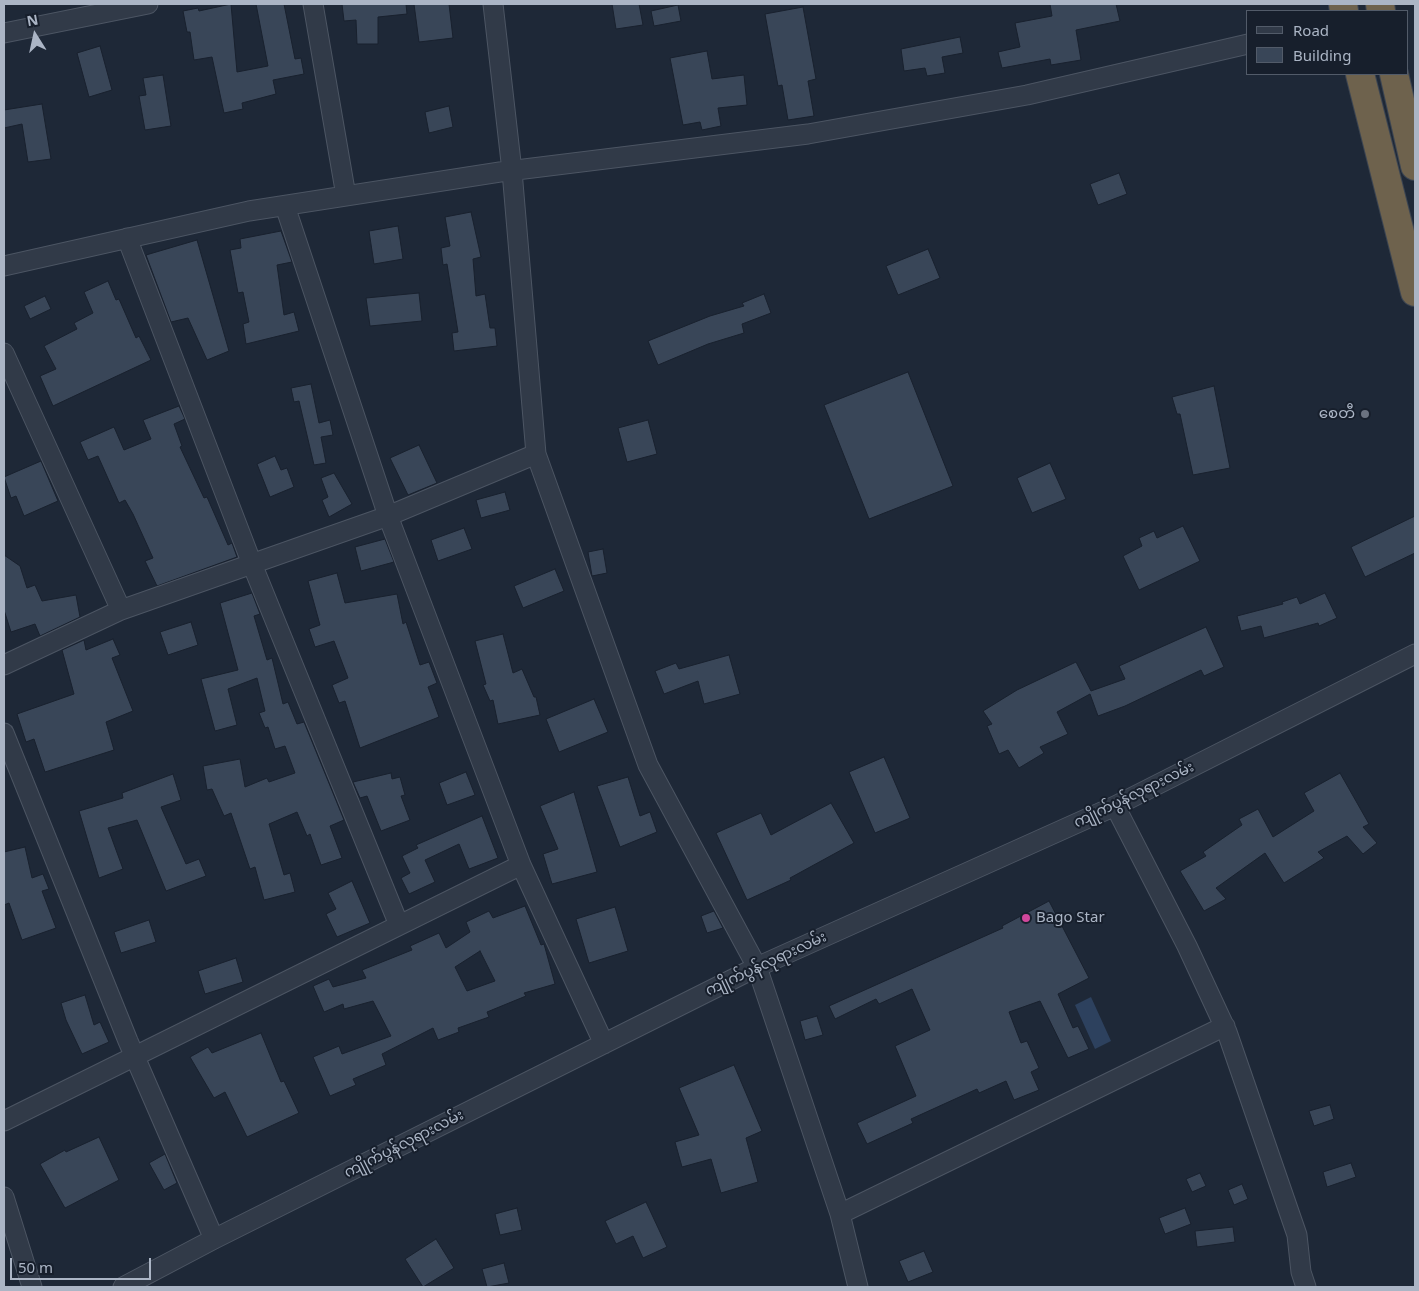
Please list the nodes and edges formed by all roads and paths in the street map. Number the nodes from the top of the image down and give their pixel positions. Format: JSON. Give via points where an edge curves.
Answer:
{"nodes":[{"id":1,"x":148,"y":4,"type":"edge"},
{"id":2,"x":313,"y":4,"type":"edge"},
{"id":3,"x":493,"y":4,"type":"edge"},
{"id":4,"x":4,"y":33,"type":"edge"},
{"id":5,"x":1246,"y":44,"type":"edge"},
{"id":6,"x":1360,"y":75,"type":"edge"},
{"id":7,"x":1394,"y":75,"type":"edge"},
{"id":8,"x":1415,"y":166,"type":"edge"},
{"id":9,"x":512,"y":171,"type":"junction"},
{"id":10,"x":346,"y":196,"type":"junction"},
{"id":11,"x":285,"y":206,"type":"junction"},
{"id":12,"x":127,"y":238,"type":"junction"},
{"id":13,"x":4,"y":266,"type":"edge"},
{"id":14,"x":1415,"y":292,"type":"edge"},
{"id":15,"x":4,"y":353,"type":"edge"},
{"id":16,"x":536,"y":454,"type":"junction"},
{"id":17,"x":388,"y":516,"type":"junction"},
{"id":18,"x":252,"y":564,"type":"junction"},
{"id":19,"x":121,"y":610,"type":"junction"},
{"id":20,"x":1415,"y":654,"type":"edge"},
{"id":21,"x":4,"y":665,"type":"edge"},
{"id":22,"x":4,"y":734,"type":"edge"},
{"id":23,"x":1115,"y":806,"type":"junction"},
{"id":24,"x":521,"y":866,"type":"junction"},
{"id":25,"x":399,"y":925,"type":"junction"},
{"id":26,"x":756,"y":967,"type":"junction"},
{"id":27,"x":1225,"y":1026,"type":"junction"},
{"id":28,"x":604,"y":1044,"type":"junction"},
{"id":29,"x":134,"y":1056,"type":"junction"},
{"id":30,"x":4,"y":1121,"type":"edge"},
{"id":31,"x":4,"y":1197,"type":"edge"},
{"id":32,"x":840,"y":1214,"type":"junction"},
{"id":33,"x":214,"y":1239,"type":"junction"},
{"id":34,"x":32,"y":1287,"type":"edge"},
{"id":35,"x":123,"y":1287,"type":"edge"},
{"id":36,"x":858,"y":1287,"type":"edge"},
{"id":37,"x":1306,"y":1287,"type":"edge"}],
"edges":[{"from":1,"to":4,"type":"street"},
{"from":2,"to":10,"type":"street"},
{"from":3,"to":9,"type":"street"},
{"from":5,"to":9,"type":"street","via":[[1027,95],[808,134]]},
{"from":6,"to":14,"type":"highway"},
{"from":7,"to":8,"type":"highway"},
{"from":9,"to":10,"type":"street"},
{"from":9,"to":16,"type":"street"},
{"from":10,"to":11,"type":"street"},
{"from":11,"to":12,"type":"street"},
{"from":11,"to":17,"type":"street"},
{"from":12,"to":13,"type":"street"},
{"from":12,"to":18,"type":"street"},
{"from":15,"to":19,"type":"street"},
{"from":16,"to":17,"type":"street"},
{"from":16,"to":26,"type":"street","via":[[648,765]]},
{"from":17,"to":18,"type":"street"},
{"from":17,"to":24,"type":"street"},
{"from":18,"to":19,"type":"street"},
{"from":18,"to":25,"type":"street"},
{"from":19,"to":21,"type":"street"},
{"from":20,"to":23,"type":"street","name":"ကျိုက်ပွန်လုရားလမ်း"},
{"from":22,"to":29,"type":"street"},
{"from":23,"to":26,"type":"street","name":"ကျိုက်ပွန်လုရားလမ်း"},
{"from":23,"to":27,"type":"street"},
{"from":24,"to":25,"type":"street"},
{"from":24,"to":28,"type":"street"},
{"from":25,"to":29,"type":"street"},
{"from":26,"to":28,"type":"street","name":"ကျိုက်ပွန်လုရားလမ်း"},
{"from":26,"to":32,"type":"street"},
{"from":27,"to":32,"type":"street"},
{"from":27,"to":37,"type":"street","via":[[1297,1235]]},
{"from":28,"to":33,"type":"street","name":"ကျိုက်ပွန်လုရားလမ်း"},
{"from":29,"to":30,"type":"street"},
{"from":29,"to":33,"type":"street"},
{"from":31,"to":34,"type":"street"},
{"from":32,"to":36,"type":"street"},
{"from":33,"to":35,"type":"street","name":"ကျိုက်ပွန်လုရားလမ်း"}]}
